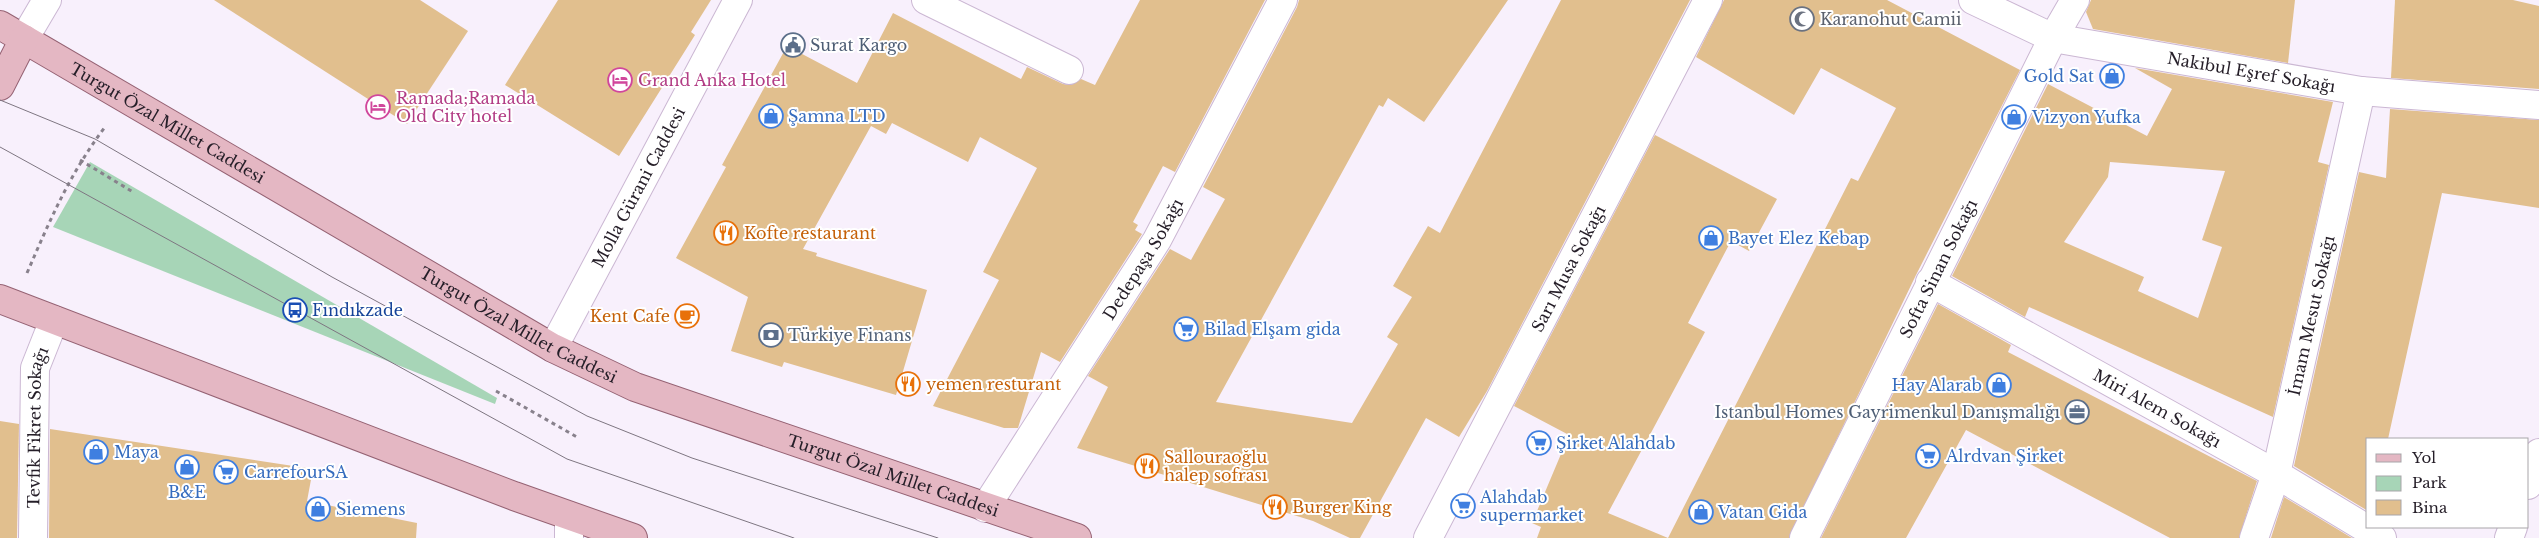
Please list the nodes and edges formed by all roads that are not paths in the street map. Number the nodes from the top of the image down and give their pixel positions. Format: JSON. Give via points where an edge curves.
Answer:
{"nodes":[{"id":1,"x":46,"y":0,"type":"edge"},
{"id":2,"x":738,"y":0,"type":"edge"},
{"id":3,"x":926,"y":0,"type":"edge"},
{"id":4,"x":1283,"y":0,"type":"edge"},
{"id":5,"x":1708,"y":0,"type":"edge"},
{"id":6,"x":1973,"y":0,"type":"edge"},
{"id":7,"x":2075,"y":0,"type":"edge"},
{"id":8,"x":0,"y":25,"type":"edge"},
{"id":9,"x":2053,"y":38,"type":"junction"},
{"id":10,"x":24,"y":39,"type":"junction"},
{"id":11,"x":1070,"y":70,"type":"dead end"},
{"id":12,"x":0,"y":86,"type":"edge"},
{"id":13,"x":2361,"y":91,"type":"junction"},
{"id":14,"x":2539,"y":105,"type":"edge"},
{"id":15,"x":1930,"y":282,"type":"junction"},
{"id":16,"x":6,"y":302,"type":"edge"},
{"id":17,"x":54,"y":320,"type":"junction"},
{"id":18,"x":553,"y":348,"type":"junction"},
{"id":19,"x":2539,"y":453,"type":"edge"},
{"id":20,"x":2276,"y":474,"type":"junction"},
{"id":21,"x":2529,"y":482,"type":"edge"},
{"id":22,"x":986,"y":508,"type":"junction"},
{"id":23,"x":569,"y":527,"type":"edge"},
{"id":24,"x":33,"y":538,"type":"edge"},
{"id":25,"x":633,"y":538,"type":"edge"},
{"id":26,"x":1077,"y":538,"type":"edge"},
{"id":27,"x":1428,"y":538,"type":"edge"},
{"id":28,"x":1804,"y":538,"type":"edge"},
{"id":29,"x":2254,"y":538,"type":"edge"},
{"id":30,"x":2382,"y":538,"type":"edge"}],
"edges":[{"from":1,"to":10,"type":"street"},
{"from":2,"to":18,"type":"street","name":"Molla Gürani Caddesi"},
{"from":3,"to":11,"type":"street"},
{"from":4,"to":22,"type":"street","name":"Dedepaşa Sokağı","via":[[1157,240]]},
{"from":5,"to":27,"type":"street","name":"Sarı Musa Sokağı"},
{"from":6,"to":9,"type":"street","name":"Nakibul Eşref Sokağı"},
{"from":7,"to":9,"type":"street","name":"Softa Sinan Sokağı"},
{"from":8,"to":10,"type":"main road","name":"Turgut Özal Millet Caddesi"},
{"from":9,"to":13,"type":"street","name":"Nakibul Eşref Sokağı"},
{"from":9,"to":15,"type":"street","name":"Softa Sinan Sokağı"},
{"from":10,"to":12,"type":"main road"},
{"from":10,"to":18,"type":"main road","name":"Turgut Özal Millet Caddesi"},
{"from":13,"to":14,"type":"street","name":"Nakibul Eşref Sokağı"},
{"from":13,"to":20,"type":"street","name":"İmam Mesut Sokağı"},
{"from":15,"to":20,"type":"street","name":"Miri Alem Sokağı"},
{"from":15,"to":28,"type":"street","name":"Softa Sinan Sokağı"},
{"from":16,"to":17,"type":"main road"},
{"from":17,"to":23,"type":"main road"},
{"from":17,"to":24,"type":"street","name":"Tevfik Fikret Sokağı","via":[[35,368]]},
{"from":18,"to":22,"type":"main road","name":"Turgut Özal Millet Caddesi","via":[[635,387]]},
{"from":19,"to":21,"type":"street"},
{"from":20,"to":29,"type":"street","name":"İmam Mesut Sokağı"},
{"from":20,"to":30,"type":"street","name":"Miri Alem Sokağı"},
{"from":22,"to":26,"type":"main road","name":"Turgut Özal Millet Caddesi"},
{"from":23,"to":25,"type":"main road"}]}
